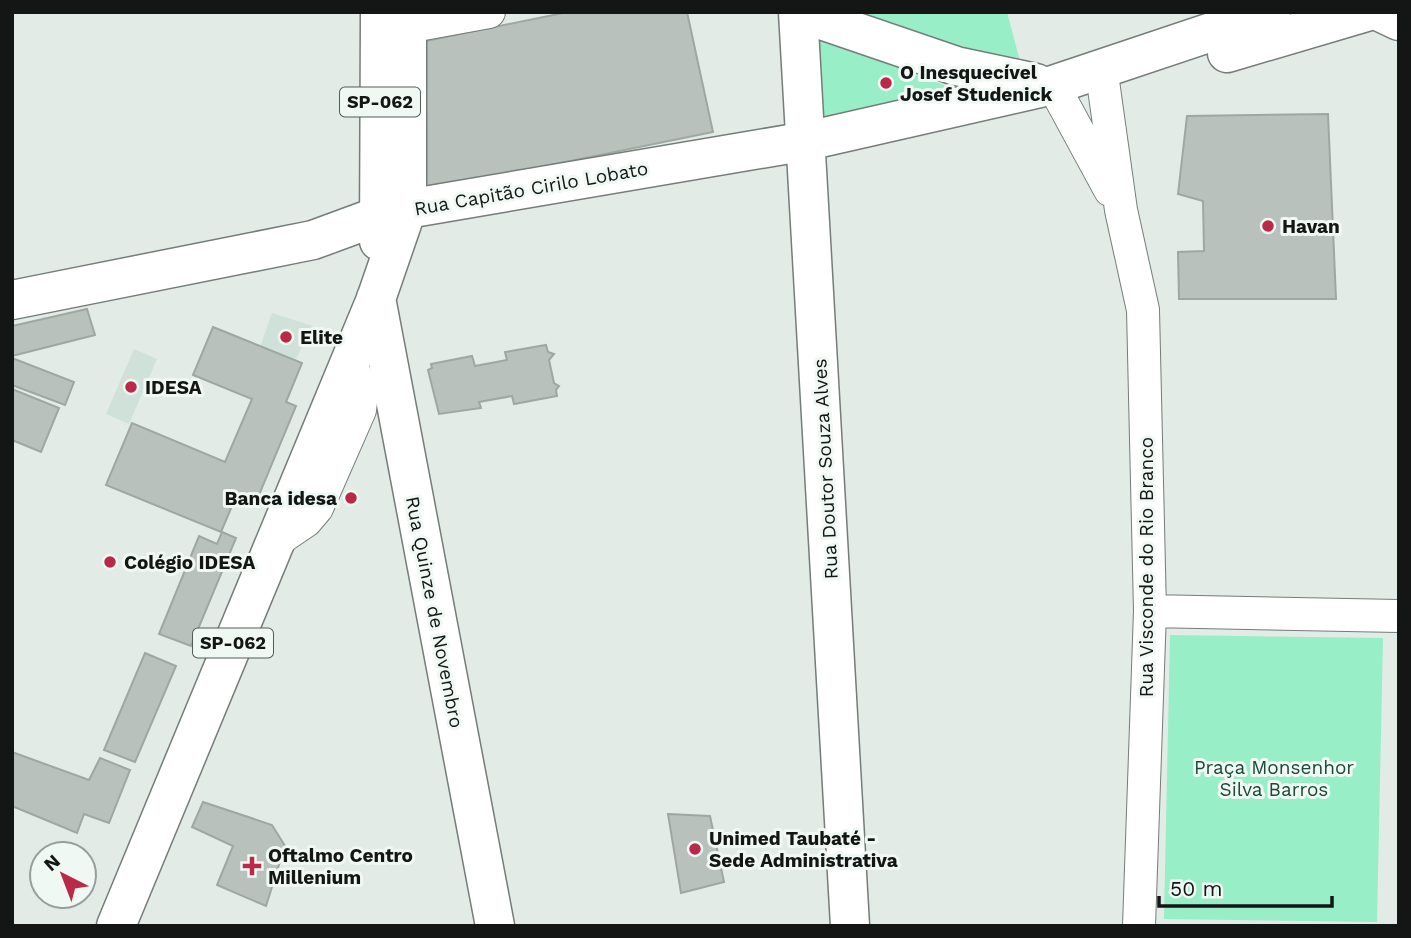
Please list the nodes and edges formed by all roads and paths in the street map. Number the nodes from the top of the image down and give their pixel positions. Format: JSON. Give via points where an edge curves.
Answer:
{"nodes":[{"id":1,"x":489,"y":12,"type":"edge"},
{"id":2,"x":798,"y":12,"type":"edge"},
{"id":3,"x":1271,"y":12,"type":"edge"},
{"id":4,"x":1366,"y":12,"type":"edge"},
{"id":5,"x":1380,"y":12,"type":"edge"},
{"id":6,"x":398,"y":17,"type":"edge"},
{"id":7,"x":1399,"y":21,"type":"edge"},
{"id":8,"x":1103,"y":78,"type":"junction"},
{"id":9,"x":1053,"y":85,"type":"junction"},
{"id":10,"x":807,"y":141,"type":"junction"},
{"id":11,"x":1121,"y":210,"type":"junction"},
{"id":12,"x":394,"y":212,"type":"junction"},
{"id":13,"x":376,"y":299,"type":"junction"},
{"id":14,"x":12,"y":300,"type":"edge"},
{"id":15,"x":1150,"y":611,"type":"junction"},
{"id":16,"x":1399,"y":616,"type":"edge"},
{"id":17,"x":116,"y":926,"type":"edge"},
{"id":18,"x":495,"y":926,"type":"edge"},
{"id":19,"x":850,"y":926,"type":"edge"},
{"id":20,"x":1139,"y":926,"type":"edge"}],
"edges":[{"from":1,"to":6,"type":"street"},
{"from":2,"to":9,"type":"main road","via":[[956,66]]},
{"from":2,"to":10,"type":"main road","name":"Rua Doutor Souza Alves"},
{"from":3,"to":8,"type":"main road"},
{"from":4,"to":8,"type":"main road"},
{"from":5,"to":7,"type":"main road"},
{"from":6,"to":12,"type":"main road","name":"Rua Quinze de Novembro","number":"SP-062"},
{"from":8,"to":9,"type":"main road"},
{"from":8,"to":11,"type":"street","name":"Rua Visconde do Rio Branco"},
{"from":9,"to":10,"type":"main road","name":"Rua Capitão Cirilo Lobato"},
{"from":9,"to":11,"type":"street","name":"Rua Visconde do Rio Branco"},
{"from":10,"to":12,"type":"main road","name":"Rua Capitão Cirilo Lobato"},
{"from":10,"to":19,"type":"main road","name":"Rua Doutor Souza Alves"},
{"from":11,"to":15,"type":"street","name":"Rua Visconde do Rio Branco","via":[[1143,310]]},
{"from":12,"to":13,"type":"main road","name":"Rua Quinze de Novembro","number":"SP-062"},
{"from":12,"to":14,"type":"main road","name":"Rua Capitão Cirilo Lobato","via":[[313,240]]},
{"from":13,"to":17,"type":"main road","number":"SP-062"},
{"from":13,"to":18,"type":"main road","name":"Rua Quinze de Novembro"},
{"from":15,"to":16,"type":"street"},
{"from":15,"to":20,"type":"street","name":"Rua Visconde do Rio Branco"}]}
